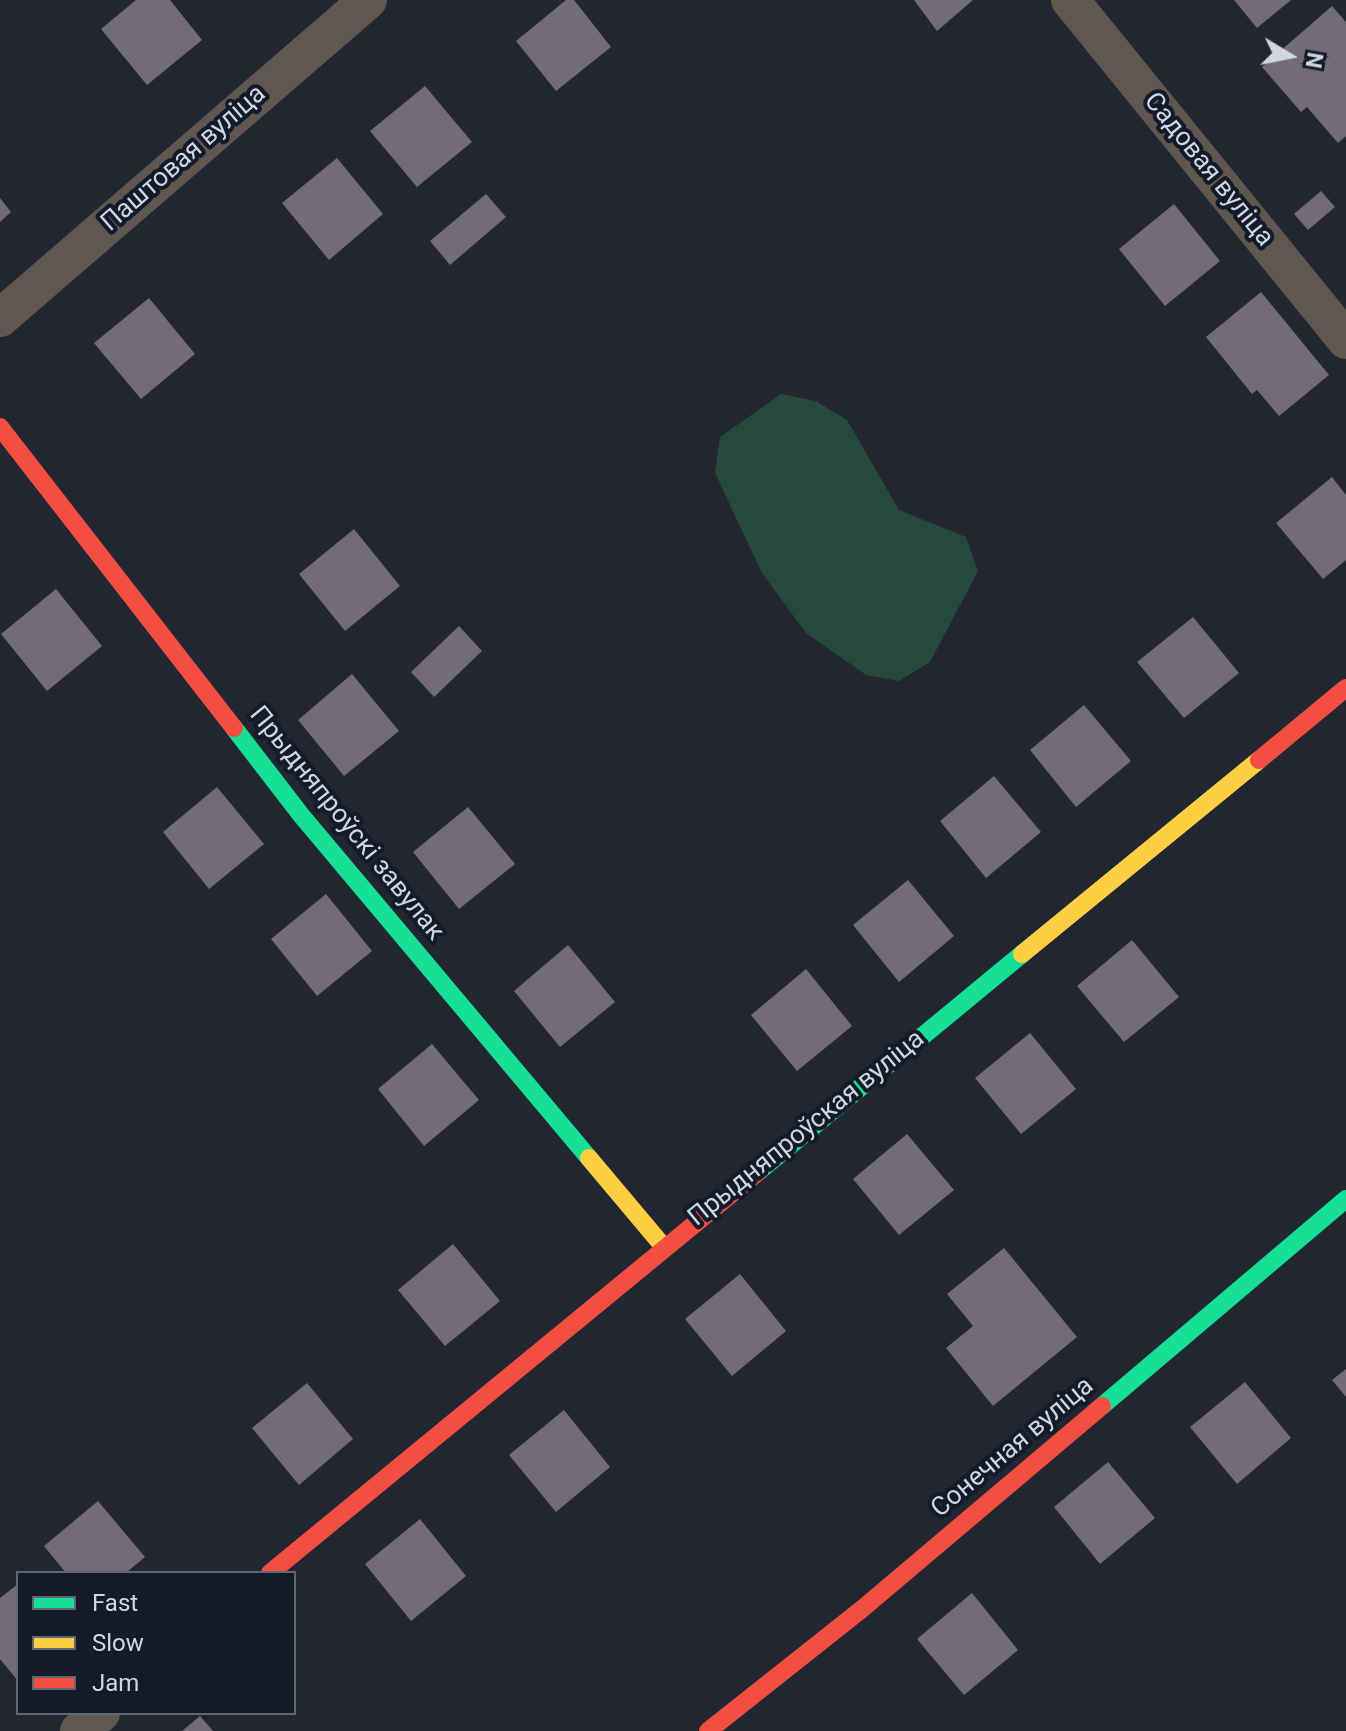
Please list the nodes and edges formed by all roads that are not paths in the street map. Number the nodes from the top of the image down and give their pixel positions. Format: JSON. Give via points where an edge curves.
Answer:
{"nodes":[{"id":1,"x":368,"y":0,"type":"edge"},
{"id":2,"x":1081,"y":4,"type":"edge"},
{"id":3,"x":0,"y":318,"type":"edge"},
{"id":4,"x":1346,"y":340,"type":"edge"},
{"id":5,"x":0,"y":427,"type":"edge"},
{"id":6,"x":1346,"y":688,"type":"edge"},
{"id":7,"x":1346,"y":1199,"type":"edge"},
{"id":8,"x":663,"y":1246,"type":"junction"},
{"id":9,"x":272,"y":1571,"type":"edge"},
{"id":10,"x":99,"y":1715,"type":"edge"},
{"id":11,"x":79,"y":1731,"type":"edge"},
{"id":12,"x":708,"y":1731,"type":"edge"}],
"edges":[{"from":1,"to":3,"type":"street","name":"Паштовая вуліца"},
{"from":2,"to":4,"type":"street","name":"Садовая вуліца"},
{"from":5,"to":8,"type":"street","name":"Прыдняпроўскі завулак","via":[[301,815]]},
{"from":6,"to":8,"type":"street","name":"Прыдняпроўская вуліца"},
{"from":7,"to":12,"type":"street","name":"Сонечная вуліца","via":[[874,1599]]},
{"from":8,"to":9,"type":"street","name":"Прыдняпроўская вуліца"},
{"from":10,"to":11,"type":"street"}]}
